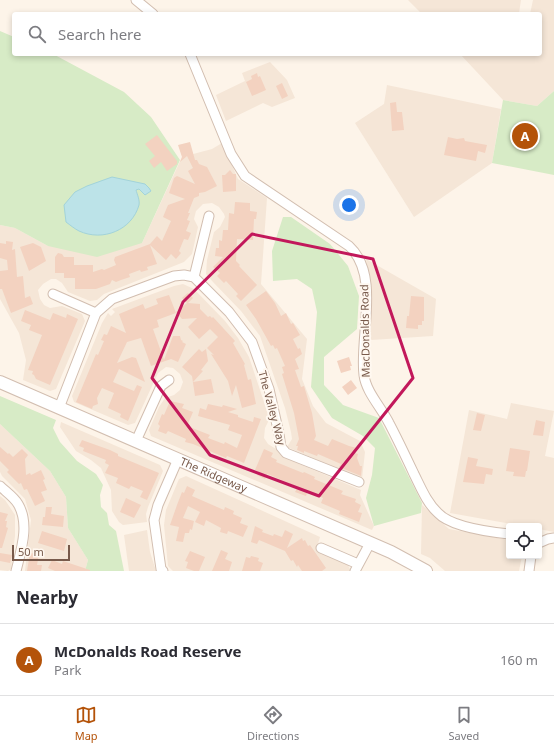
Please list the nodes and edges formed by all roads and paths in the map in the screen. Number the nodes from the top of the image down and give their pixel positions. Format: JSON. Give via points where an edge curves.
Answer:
{"nodes":[{"id":1,"x":136,"y":0,"type":"edge"},
{"id":2,"x":151,"y":12,"type":"edge"},
{"id":3,"x":191,"y":56,"type":"edge"},
{"id":4,"x":209,"y":216,"type":"dead end"},
{"id":5,"x":194,"y":277,"type":"junction"},
{"id":6,"x":53,"y":294,"type":"dead end"},
{"id":7,"x":96,"y":313,"type":"junction"},
{"id":8,"x":169,"y":380,"type":"dead end"},
{"id":9,"x":0,"y":382,"type":"edge"},
{"id":10,"x":59,"y":408,"type":"junction"},
{"id":11,"x":136,"y":441,"type":"junction"},
{"id":12,"x":178,"y":459,"type":"junction"},
{"id":13,"x":359,"y":482,"type":"dead end"},
{"id":14,"x":0,"y":486,"type":"edge"},
{"id":15,"x":506,"y":534,"type":"edge"},
{"id":16,"x":554,"y":538,"type":"edge"},
{"id":17,"x":542,"y":542,"type":"edge"},
{"id":18,"x":370,"y":543,"type":"junction"},
{"id":19,"x":321,"y":548,"type":"dead end"},
{"id":20,"x":531,"y":559,"type":"edge"},
{"id":21,"x":356,"y":568,"type":"edge"},
{"id":22,"x":425,"y":570,"type":"edge"},
{"id":23,"x":16,"y":571,"type":"edge"},
{"id":24,"x":163,"y":571,"type":"edge"},
{"id":25,"x":529,"y":571,"type":"edge"}],
"edges":[{"from":1,"to":2,"type":"street"},
{"from":3,"to":15,"type":"street","name":"MacDonalds Road","via":[[229,148],[245,176],[350,246],[356,254],[362,267],[366,293],[363,368],[365,382],[388,421],[425,496],[438,514],[453,523]]},
{"from":4,"to":5,"type":"street"},
{"from":5,"to":7,"type":"street","via":[[174,276],[112,299]]},
{"from":5,"to":13,"type":"street","name":"The Valley Way","via":[[229,312],[252,342],[269,389],[280,447],[286,453]]},
{"from":6,"to":7,"type":"street"},
{"from":7,"to":10,"type":"street"},
{"from":8,"to":11,"type":"street","via":[[161,386]]},
{"from":9,"to":10,"type":"street","name":"The Ridgeway"},
{"from":10,"to":11,"type":"street","name":"The Ridgeway"},
{"from":11,"to":12,"type":"street","name":"The Ridgeway"},
{"from":12,"to":18,"type":"street","name":"The Ridgeway"},
{"from":12,"to":24,"type":"street","via":[[154,520]]},
{"from":14,"to":23,"type":"street","via":[[18,504],[25,524]]},
{"from":16,"to":17,"type":"street"},
{"from":18,"to":21,"type":"street"},
{"from":18,"to":22,"type":"street","name":"The Ridgeway"},
{"from":19,"to":21,"type":"street"},
{"from":20,"to":25,"type":"street"}]}
